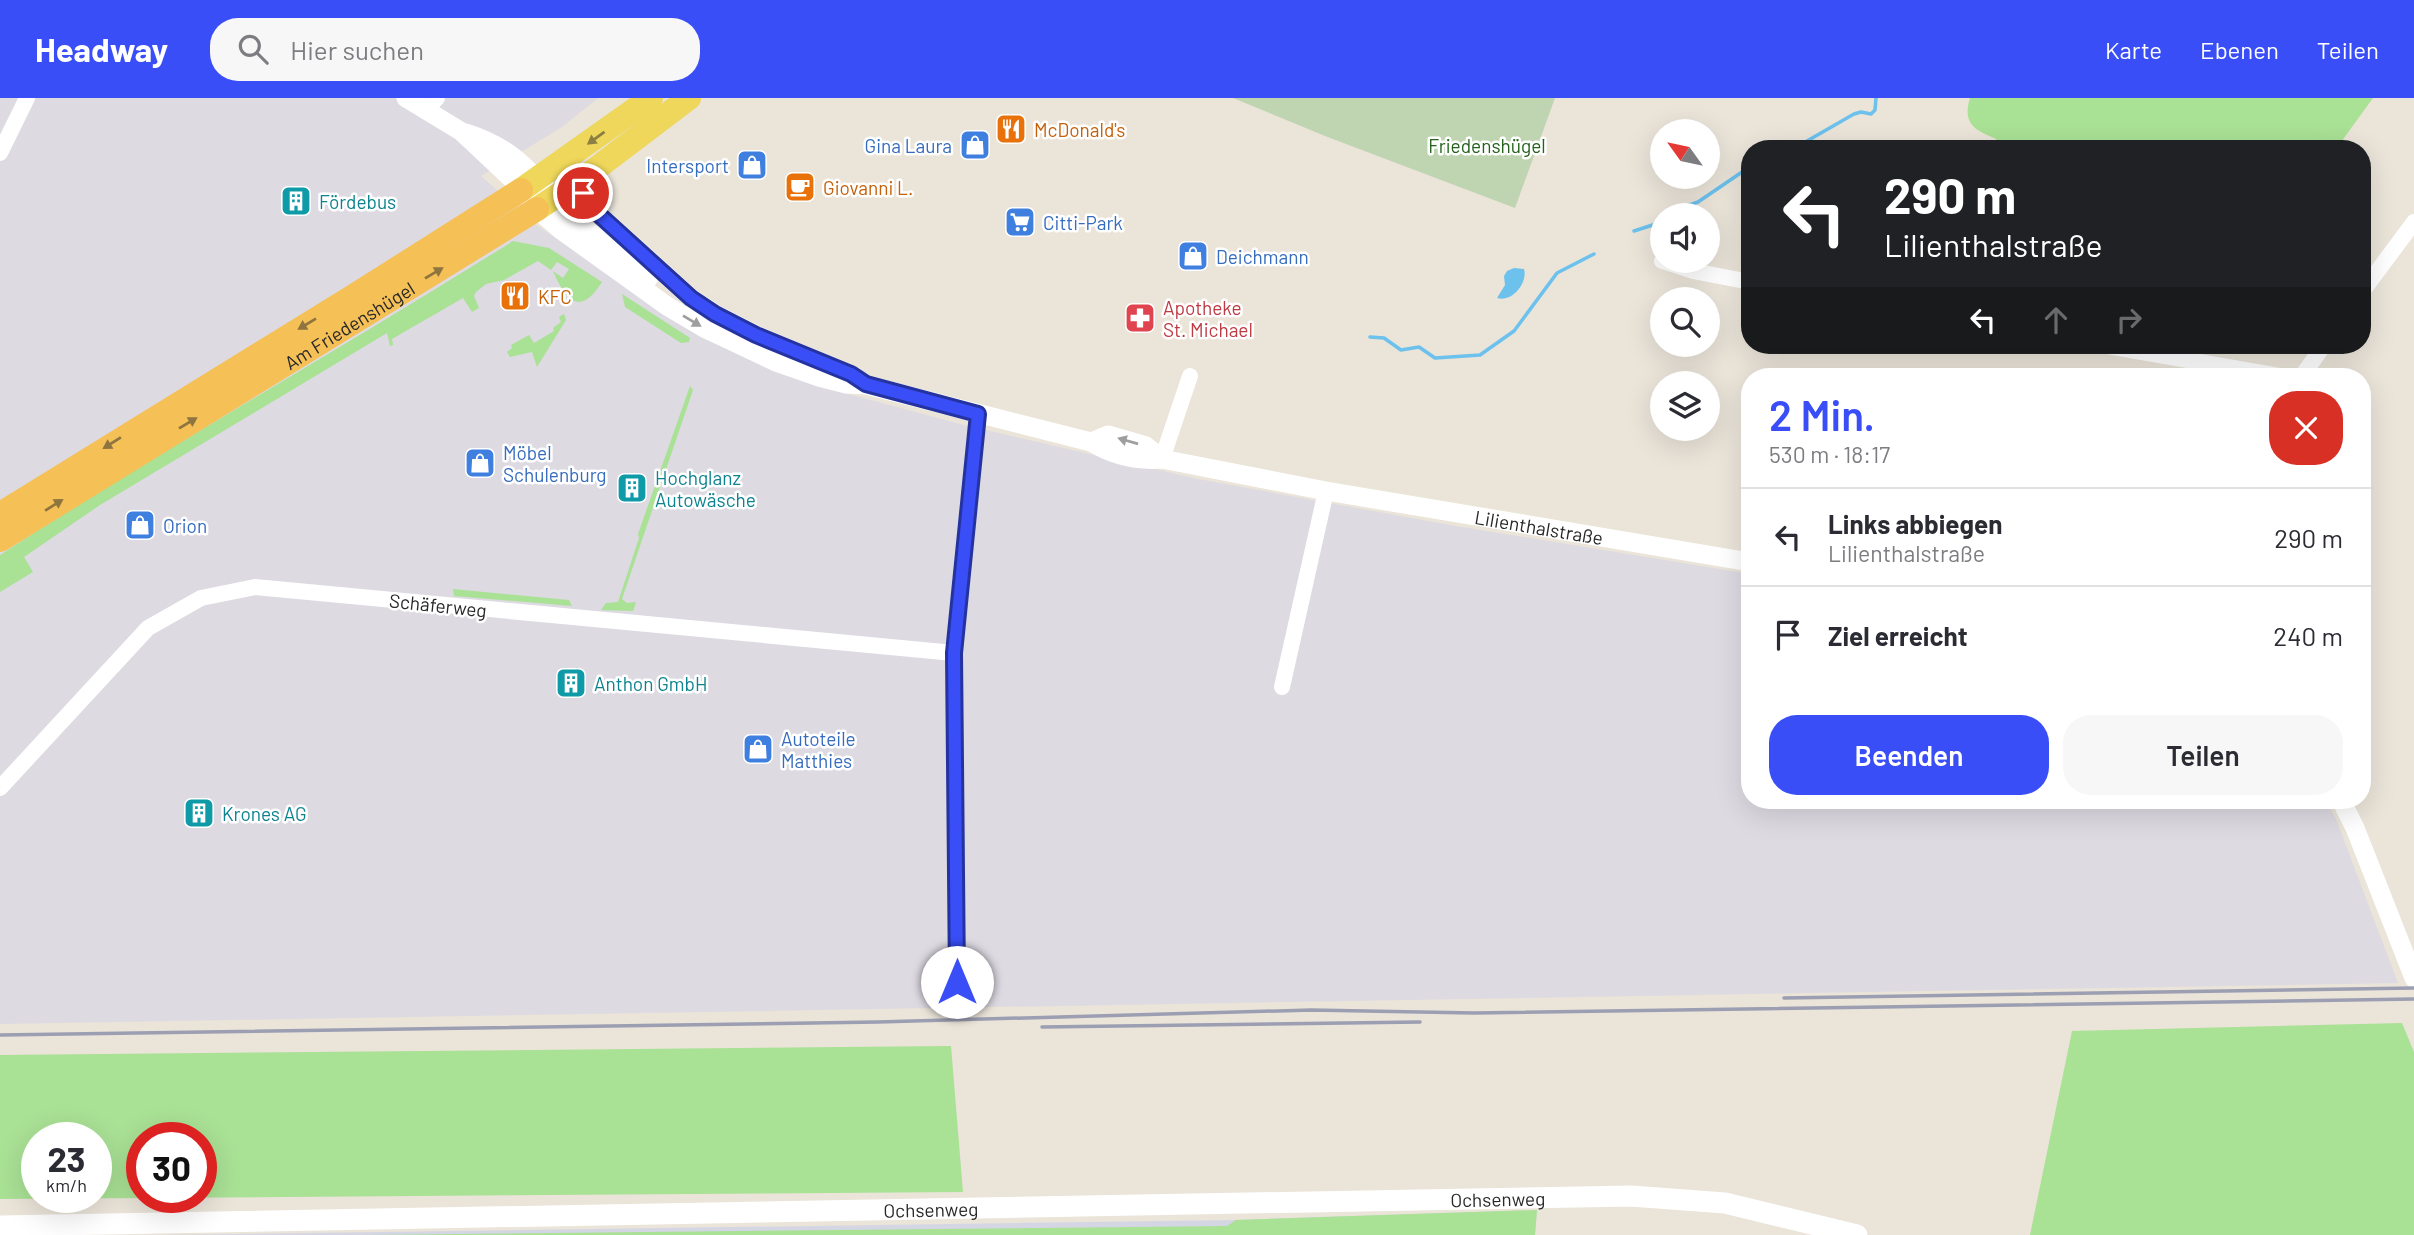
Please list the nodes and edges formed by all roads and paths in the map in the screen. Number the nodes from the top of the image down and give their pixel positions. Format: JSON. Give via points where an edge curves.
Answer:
{"nodes":[{"id":1,"x":27,"y":98,"type":"edge"},
{"id":2,"x":406,"y":98,"type":"edge"},
{"id":3,"x":651,"y":98,"type":"edge"},
{"id":4,"x":689,"y":98,"type":"edge"},
{"id":5,"x":432,"y":104,"type":"edge"},
{"id":6,"x":0,"y":153,"type":"edge"},
{"id":7,"x":580,"y":180,"type":"junction"},
{"id":8,"x":530,"y":184,"type":"junction"},
{"id":9,"x":546,"y":204,"type":"junction"},
{"id":10,"x":2414,"y":222,"type":"edge"},
{"id":11,"x":1703,"y":273,"type":"edge"},
{"id":12,"x":1741,"y":280,"type":"edge"},
{"id":13,"x":2371,"y":280,"type":"edge"},
{"id":14,"x":691,"y":298,"type":"junction"},
{"id":15,"x":2153,"y":354,"type":"edge"},
{"id":16,"x":2233,"y":368,"type":"edge"},
{"id":17,"x":1190,"y":376,"type":"dead end"},
{"id":18,"x":866,"y":384,"type":"junction"},
{"id":19,"x":978,"y":414,"type":"junction"},
{"id":20,"x":1162,"y":459,"type":"junction"},
{"id":21,"x":1326,"y":491,"type":"junction"},
{"id":22,"x":0,"y":514,"type":"edge"},
{"id":23,"x":0,"y":540,"type":"edge"},
{"id":24,"x":1741,"y":560,"type":"edge"},
{"id":25,"x":954,"y":653,"type":"junction"},
{"id":26,"x":1282,"y":687,"type":"dead end"},
{"id":27,"x":0,"y":788,"type":"edge"},
{"id":28,"x":2346,"y":809,"type":"edge"},
{"id":29,"x":2414,"y":978,"type":"edge"},
{"id":30,"x":957,"y":982,"type":"dead end"},
{"id":31,"x":0,"y":1226,"type":"edge"},
{"id":32,"x":1857,"y":1235,"type":"edge"}],
"edges":[{"from":1,"to":6,"type":"street"},
{"from":2,"to":5,"type":"street"},
{"from":3,"to":8,"type":"main road","name":"Am Friedenshügel","one_way":true},
{"from":4,"to":7,"type":"main road","name":"Am Friedenshügel"},
{"from":5,"to":8,"type":"street"},
{"from":7,"to":9,"type":"main road","name":"Am Friedenshügel"},
{"from":7,"to":14,"type":"street","name":"Lilienthalstraße","via":[[595,211]]},
{"from":8,"to":9,"type":"street"},
{"from":8,"to":22,"type":"highway","name":"Am Friedenshügel","one_way":true},
{"from":9,"to":14,"type":"street","name":"Lilienthalstraße","via":[[580,223],[671,293]]},
{"from":9,"to":18,"type":"street","name":"Lilienthalstraße","one_way":true,"via":[[561,230],[706,329],[819,377]]},
{"from":23,"to":9,"type":"highway","name":"Am Friedenshügel","one_way":true},
{"from":10,"to":13,"type":"street"},
{"from":11,"to":12,"type":"street"},
{"from":14,"to":18,"type":"street","name":"Lilienthalstraße","via":[[756,335]]},
{"from":15,"to":16,"type":"street"},
{"from":17,"to":20,"type":"street"},
{"from":18,"to":19,"type":"street","name":"Lilienthalstraße"},
{"from":19,"to":20,"type":"street","name":"Lilienthalstraße","via":[[1090,442],[1108,435],[1146,446]]},
{"from":19,"to":25,"type":"street"},
{"from":20,"to":21,"type":"street","name":"Lilienthalstraße"},
{"from":21,"to":24,"type":"street","name":"Lilienthalstraße"},
{"from":21,"to":26,"type":"street"},
{"from":25,"to":27,"type":"street","name":"Schäferweg","via":[[256,587],[201,598],[148,628]]},
{"from":25,"to":30,"type":"street"},
{"from":28,"to":29,"type":"street"},
{"from":31,"to":32,"type":"main road","name":"Ochsenweg","via":[[1631,1196],[1726,1203]]}]}
